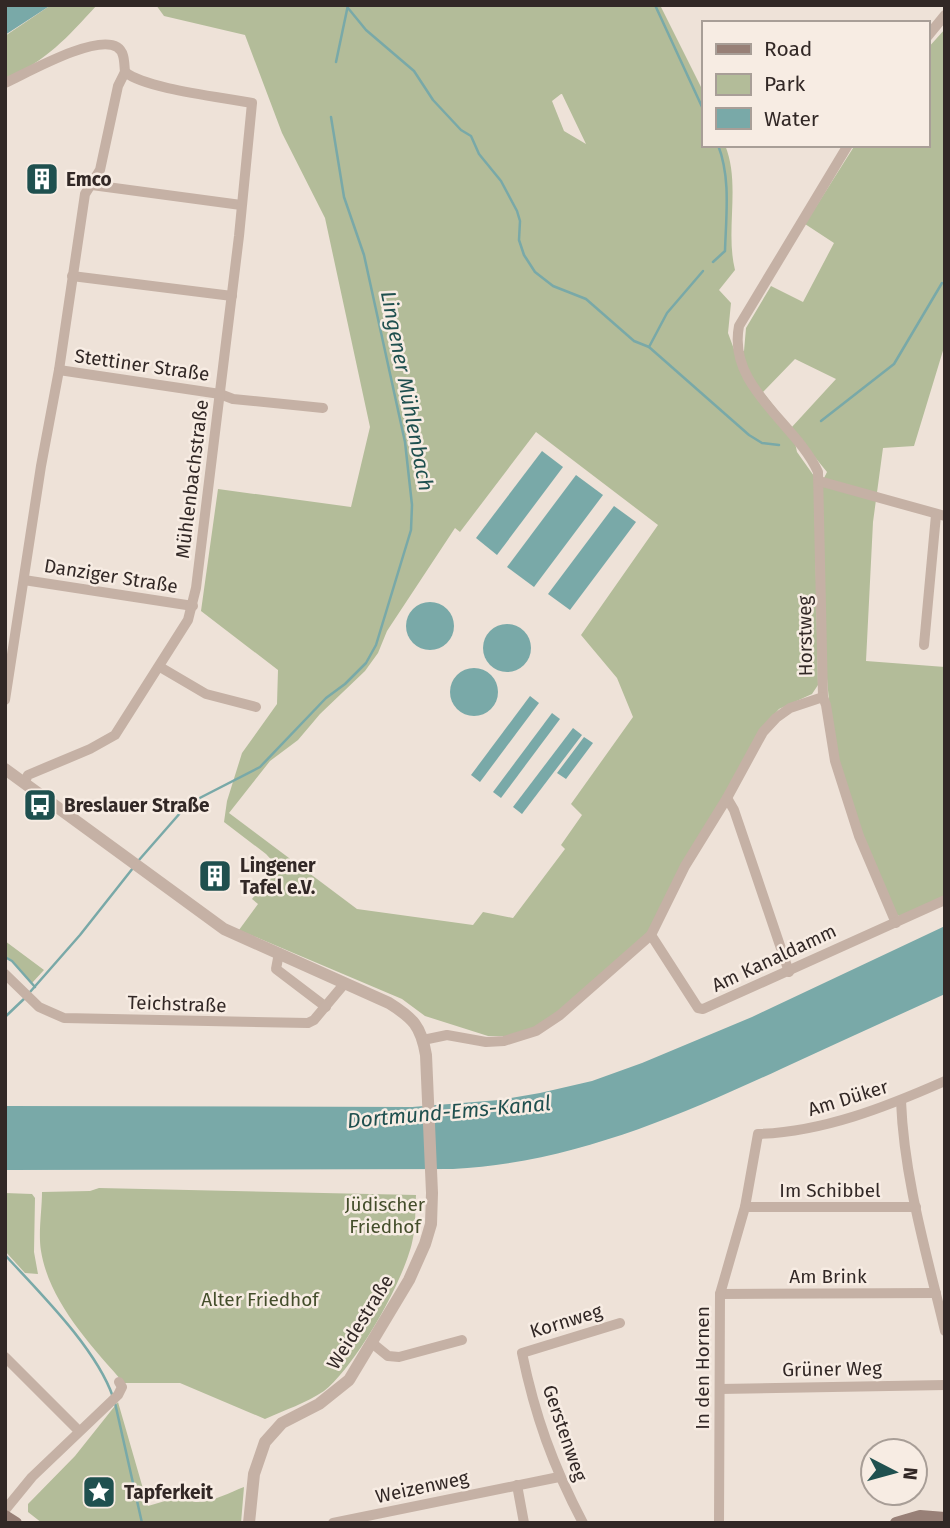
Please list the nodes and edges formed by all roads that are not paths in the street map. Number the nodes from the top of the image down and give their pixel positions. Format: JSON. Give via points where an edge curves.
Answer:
{"nodes":[{"id":1,"x":945,"y":15,"type":"edge"},
{"id":2,"x":929,"y":35,"type":"edge"},
{"id":3,"x":125,"y":72,"type":"junction"},
{"id":4,"x":5,"y":83,"type":"edge"},
{"id":5,"x":847,"y":147,"type":"edge"},
{"id":6,"x":92,"y":185,"type":"junction"},
{"id":7,"x":241,"y":205,"type":"junction"},
{"id":8,"x":72,"y":276,"type":"junction"},
{"id":9,"x":232,"y":296,"type":"junction"},
{"id":10,"x":59,"y":370,"type":"junction"},
{"id":11,"x":220,"y":394,"type":"junction"},
{"id":12,"x":323,"y":408,"type":"dead end"},
{"id":13,"x":819,"y":481,"type":"junction"},
{"id":14,"x":940,"y":515,"type":"edge"},
{"id":15,"x":24,"y":580,"type":"junction"},
{"id":16,"x":193,"y":606,"type":"junction"},
{"id":17,"x":924,"y":645,"type":"dead end"},
{"id":18,"x":160,"y":667,"type":"junction"},
{"id":19,"x":823,"y":697,"type":"junction"},
{"id":20,"x":5,"y":700,"type":"edge"},
{"id":21,"x":256,"y":707,"type":"dead end"},
{"id":22,"x":5,"y":769,"type":"edge"},
{"id":23,"x":24,"y":783,"type":"junction"},
{"id":24,"x":727,"y":798,"type":"junction"},
{"id":25,"x":945,"y":900,"type":"edge"},
{"id":26,"x":896,"y":923,"type":"junction"},
{"id":27,"x":651,"y":935,"type":"junction"},
{"id":28,"x":279,"y":953,"type":"junction"},
{"id":29,"x":789,"y":972,"type":"junction"},
{"id":30,"x":5,"y":974,"type":"edge"},
{"id":31,"x":345,"y":983,"type":"junction"},
{"id":32,"x":326,"y":1006,"type":"junction"},
{"id":33,"x":423,"y":1040,"type":"junction"},
{"id":34,"x":945,"y":1081,"type":"edge"},
{"id":35,"x":901,"y":1101,"type":"junction"},
{"id":36,"x":758,"y":1134,"type":"joint"},
{"id":37,"x":745,"y":1207,"type":"junction"},
{"id":38,"x":916,"y":1207,"type":"junction"},
{"id":39,"x":936,"y":1293,"type":"junction"},
{"id":40,"x":720,"y":1294,"type":"junction"},
{"id":41,"x":620,"y":1322,"type":"dead end"},
{"id":42,"x":945,"y":1331,"type":"edge"},
{"id":43,"x":462,"y":1340,"type":"dead end"},
{"id":44,"x":372,"y":1343,"type":"junction"},
{"id":45,"x":522,"y":1353,"type":"joint"},
{"id":46,"x":5,"y":1357,"type":"edge"},
{"id":47,"x":119,"y":1382,"type":"dead end"},
{"id":48,"x":945,"y":1385,"type":"edge"},
{"id":49,"x":720,"y":1388,"type":"junction"},
{"id":50,"x":79,"y":1431,"type":"junction"},
{"id":51,"x":559,"y":1477,"type":"junction"},
{"id":52,"x":517,"y":1485,"type":"junction"},
{"id":53,"x":5,"y":1510,"type":"edge"},
{"id":54,"x":5,"y":1516,"type":"edge"},
{"id":55,"x":945,"y":1518,"type":"edge"},
{"id":56,"x":916,"y":1521,"type":"edge"},
{"id":57,"x":16,"y":1523,"type":"edge"},
{"id":58,"x":249,"y":1523,"type":"edge"},
{"id":59,"x":334,"y":1523,"type":"edge"},
{"id":60,"x":524,"y":1523,"type":"edge"},
{"id":61,"x":583,"y":1523,"type":"edge"},
{"id":62,"x":719,"y":1523,"type":"edge"},
{"id":63,"x":896,"y":1523,"type":"edge"}],
"edges":[{"from":1,"to":2,"type":"street"},
{"from":3,"to":4,"type":"street","via":[[123,53],[108,45],[67,53]]},
{"from":3,"to":6,"type":"street"},
{"from":3,"to":7,"type":"street","name":"Mühlenbachstraße","via":[[152,84],[252,103]]},
{"from":5,"to":13,"type":"street","name":"Horstweg","via":[[739,326],[737,339],[744,369],[809,456]]},
{"from":6,"to":7,"type":"street"},
{"from":6,"to":8,"type":"street","via":[[85,194]]},
{"from":7,"to":9,"type":"street","name":"Mühlenbachstraße"},
{"from":8,"to":9,"type":"street"},
{"from":8,"to":10,"type":"street"},
{"from":9,"to":11,"type":"street","name":"Mühlenbachstraße"},
{"from":10,"to":11,"type":"street","name":"Stettiner Straße"},
{"from":10,"to":15,"type":"street"},
{"from":11,"to":12,"type":"street","name":"Stettiner Straße"},
{"from":11,"to":16,"type":"street","name":"Mühlenbachstraße"},
{"from":13,"to":14,"type":"street"},
{"from":13,"to":19,"type":"street","name":"Horstweg"},
{"from":14,"to":17,"type":"street"},
{"from":15,"to":16,"type":"street","name":"Danziger Straße"},
{"from":15,"to":20,"type":"street"},
{"from":16,"to":18,"type":"street","name":"Mühlenbachstraße"},
{"from":18,"to":21,"type":"street","via":[[206,694]]},
{"from":18,"to":23,"type":"street","name":"Mühlenbachstraße","via":[[115,735],[28,775]]},
{"from":19,"to":24,"type":"street","name":"Horstweg","via":[[776,718],[763,732]]},
{"from":19,"to":26,"type":"street","via":[[835,761],[859,836]]},
{"from":22,"to":23,"type":"street"},
{"from":23,"to":28,"type":"street","via":[[224,929]]},
{"from":24,"to":27,"type":"street","name":"Horstweg","via":[[685,866]]},
{"from":24,"to":29,"type":"street"},
{"from":25,"to":26,"type":"street","name":"Am Kanaldamm"},
{"from":26,"to":29,"type":"street","name":"Am Kanaldamm"},
{"from":27,"to":29,"type":"street","name":"Am Kanaldamm","via":[[698,1008],[708,1008]]},
{"from":27,"to":33,"type":"street","name":"Horstweg","via":[[536,1031],[505,1041],[447,1035]]},
{"from":28,"to":31,"type":"street"},
{"from":28,"to":32,"type":"street","via":[[276,969]]},
{"from":30,"to":32,"type":"street","name":"Teichstraße","via":[[39,1007],[57,1016],[82,1019],[309,1023]]},
{"from":31,"to":32,"type":"street","name":"Teichstraße"},
{"from":31,"to":33,"type":"street","via":[[406,1014]]},
{"from":33,"to":44,"type":"street","name":"Weidestraße","via":[[430,1224],[409,1280]]},
{"from":34,"to":35,"type":"street","name":"Am Düker"},
{"from":35,"to":36,"type":"street","name":"Am Düker","via":[[797,1132]]},
{"from":35,"to":38,"type":"street"},
{"from":36,"to":37,"type":"street","name":"In den Hornen"},
{"from":37,"to":38,"type":"street","name":"Im Schibbel"},
{"from":37,"to":40,"type":"street","name":"In den Hornen"},
{"from":38,"to":39,"type":"street"},
{"from":39,"to":40,"type":"street","name":"Am Brink"},
{"from":39,"to":42,"type":"street"},
{"from":40,"to":49,"type":"street","name":"In den Hornen"},
{"from":41,"to":45,"type":"street","name":"Kornweg"},
{"from":43,"to":44,"type":"street","via":[[399,1357],[388,1356]]},
{"from":44,"to":58,"type":"street","name":"Weidestraße","via":[[341,1388],[282,1423],[265,1442],[254,1474]]},
{"from":45,"to":51,"type":"street","name":"Gerstenweg","via":[[532,1399]]},
{"from":46,"to":50,"type":"street"},
{"from":47,"to":50,"type":"street","via":[[118,1395]]},
{"from":48,"to":49,"type":"street","name":"Grüner Weg"},
{"from":49,"to":62,"type":"street","name":"In den Hornen"},
{"from":50,"to":53,"type":"street"},
{"from":51,"to":52,"type":"street","name":"Weizenweg"},
{"from":51,"to":61,"type":"street","name":"Gerstenweg"},
{"from":52,"to":59,"type":"street","name":"Weizenweg"},
{"from":52,"to":60,"type":"street"},
{"from":54,"to":57,"type":"main road"},
{"from":55,"to":56,"type":"main road","via":[[920,1516]]},
{"from":56,"to":63,"type":"main road"}]}
